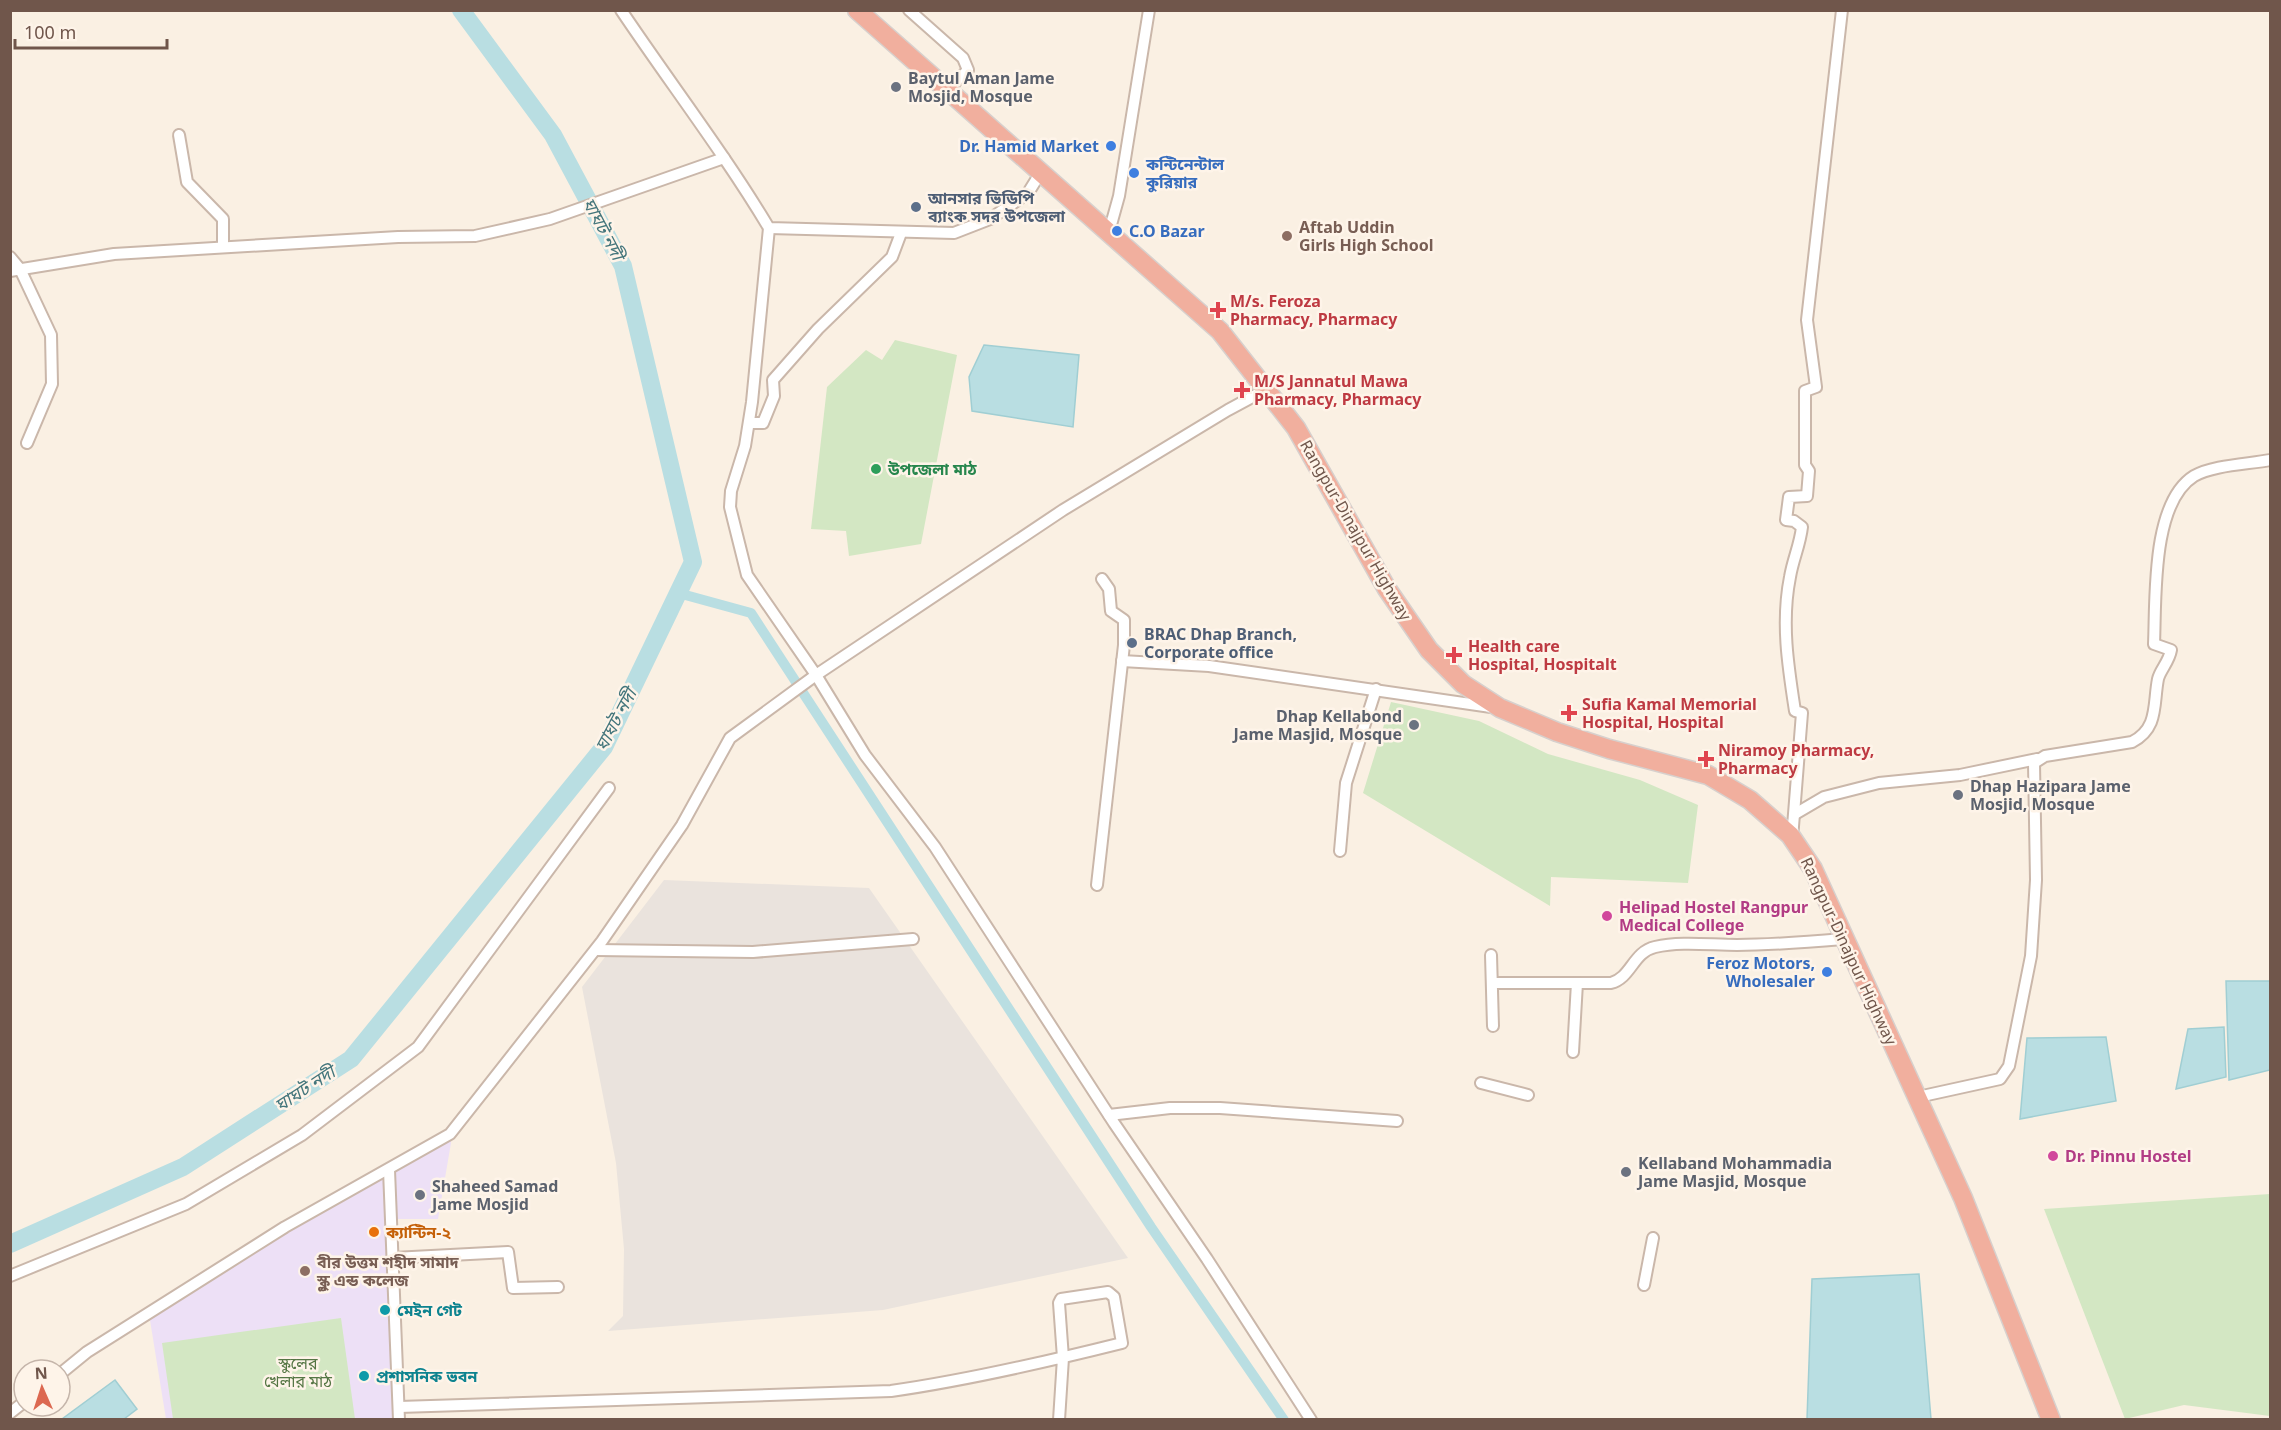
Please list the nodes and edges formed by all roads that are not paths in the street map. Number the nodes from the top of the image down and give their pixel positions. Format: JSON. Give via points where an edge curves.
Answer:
{"nodes":[{"id":1,"x":621,"y":10,"type":"edge"},
{"id":2,"x":857,"y":10,"type":"edge"},
{"id":3,"x":909,"y":10,"type":"edge"},
{"id":4,"x":1149,"y":10,"type":"edge"},
{"id":5,"x":1842,"y":10,"type":"edge"},
{"id":6,"x":947,"y":90,"type":"junction"},
{"id":7,"x":179,"y":135,"type":"dead end"},
{"id":8,"x":724,"y":158,"type":"junction"},
{"id":9,"x":1041,"y":172,"type":"junction"},
{"id":10,"x":769,"y":228,"type":"junction"},
{"id":11,"x":1109,"y":232,"type":"junction"},
{"id":12,"x":901,"y":233,"type":"junction"},
{"id":13,"x":223,"y":247,"type":"junction"},
{"id":14,"x":10,"y":257,"type":"edge"},
{"id":15,"x":15,"y":270,"type":"edge"},
{"id":16,"x":1267,"y":389,"type":"junction"},
{"id":17,"x":749,"y":423,"type":"junction"},
{"id":18,"x":27,"y":443,"type":"dead end"},
{"id":19,"x":2271,"y":460,"type":"edge"},
{"id":20,"x":1102,"y":579,"type":"dead end"},
{"id":21,"x":1122,"y":661,"type":"junction"},
{"id":22,"x":813,"y":676,"type":"junction"},
{"id":23,"x":1376,"y":689,"type":"junction"},
{"id":24,"x":1500,"y":708,"type":"junction"},
{"id":25,"x":2037,"y":759,"type":"junction"},
{"id":26,"x":609,"y":788,"type":"dead end"},
{"id":27,"x":1795,"y":814,"type":"junction"},
{"id":28,"x":1792,"y":839,"type":"junction"},
{"id":29,"x":1340,"y":850,"type":"dead end"},
{"id":30,"x":1097,"y":885,"type":"dead end"},
{"id":31,"x":913,"y":939,"type":"dead end"},
{"id":32,"x":1843,"y":939,"type":"junction"},
{"id":33,"x":596,"y":950,"type":"junction"},
{"id":34,"x":1491,"y":955,"type":"dead end"},
{"id":35,"x":1577,"y":982,"type":"junction"},
{"id":36,"x":1493,"y":983,"type":"junction"},
{"id":37,"x":1493,"y":1026,"type":"dead end"},
{"id":38,"x":1573,"y":1052,"type":"dead end"},
{"id":39,"x":1481,"y":1083,"type":"dead end"},
{"id":40,"x":1528,"y":1095,"type":"dead end"},
{"id":41,"x":1918,"y":1097,"type":"junction"},
{"id":42,"x":1109,"y":1115,"type":"junction"},
{"id":43,"x":1397,"y":1121,"type":"dead end"},
{"id":44,"x":389,"y":1170,"type":"junction"},
{"id":45,"x":1653,"y":1238,"type":"dead end"},
{"id":46,"x":393,"y":1258,"type":"junction"},
{"id":47,"x":10,"y":1276,"type":"edge"},
{"id":48,"x":1644,"y":1285,"type":"dead end"},
{"id":49,"x":558,"y":1287,"type":"dead end"},
{"id":50,"x":1063,"y":1358,"type":"junction"},
{"id":51,"x":72,"y":1364,"type":"edge"},
{"id":52,"x":399,"y":1407,"type":"junction"},
{"id":53,"x":399,"y":1419,"type":"edge"},
{"id":54,"x":1059,"y":1419,"type":"edge"},
{"id":55,"x":1311,"y":1419,"type":"edge"},
{"id":56,"x":2051,"y":1419,"type":"edge"}],
"edges":[{"from":1,"to":8,"type":"street"},
{"from":2,"to":6,"type":"highway","name":"Rangpur-Dinajpur Highway"},
{"from":3,"to":6,"type":"street","via":[[963,58],[968,70]]},
{"from":4,"to":11,"type":"street","via":[[1119,196]]},
{"from":5,"to":27,"type":"street","via":[[1807,320],[1816,387],[1805,392],[1807,496],[1789,497],[1786,520],[1802,527],[1790,576],[1784,638],[1795,711],[1802,713]]},
{"from":6,"to":9,"type":"highway","name":"Rangpur-Dinajpur Highway"},
{"from":7,"to":13,"type":"street","via":[[187,182],[223,219]]},
{"from":8,"to":10,"type":"street"},
{"from":8,"to":13,"type":"street","via":[[550,219],[475,236]]},
{"from":9,"to":11,"type":"highway","name":"Rangpur-Dinajpur Highway"},
{"from":9,"to":12,"type":"street","via":[[1028,193],[990,219],[954,233]]},
{"from":10,"to":12,"type":"street"},
{"from":10,"to":17,"type":"street"},
{"from":11,"to":16,"type":"highway","name":"Rangpur-Dinajpur Highway","via":[[1220,331]]},
{"from":12,"to":17,"type":"street","via":[[892,257],[818,329],[773,380],[774,396],[763,423]]},
{"from":13,"to":15,"type":"street","via":[[114,254]]},
{"from":14,"to":15,"type":"street"},
{"from":15,"to":18,"type":"street","via":[[51,335],[52,384]]},
{"from":16,"to":22,"type":"street","via":[[1063,510]]},
{"from":16,"to":24,"type":"highway","name":"Rangpur-Dinajpur Highway","via":[[1296,428],[1387,589],[1429,650],[1463,684]]},
{"from":17,"to":22,"type":"street","via":[[730,507],[747,575]]},
{"from":19,"to":25,"type":"street","via":[[2208,470],[2194,476],[2172,502],[2162,531],[2154,644],[2171,650],[2169,662],[2158,678],[2154,719],[2149,728],[2132,742]]},
{"from":20,"to":21,"type":"street","via":[[1109,589],[1111,611],[1124,620]]},
{"from":21,"to":23,"type":"street","via":[[1209,666]]},
{"from":21,"to":30,"type":"street"},
{"from":22,"to":33,"type":"street","via":[[730,738],[682,825]]},
{"from":22,"to":42,"type":"street","via":[[865,755],[935,847]]},
{"from":23,"to":24,"type":"street"},
{"from":23,"to":29,"type":"street","via":[[1346,783]]},
{"from":24,"to":28,"type":"highway","name":"Rangpur-Dinajpur Highway","via":[[1609,749],[1708,776],[1750,800]]},
{"from":25,"to":27,"type":"street","via":[[1960,775],[1879,783],[1824,797]]},
{"from":25,"to":41,"type":"street","via":[[2033,768],[2036,859],[2031,956],[2009,1066],[2000,1079]]},
{"from":26,"to":47,"type":"street","via":[[418,1047],[302,1135],[186,1204]]},
{"from":27,"to":28,"type":"street"},
{"from":28,"to":32,"type":"highway","name":"Rangpur-Dinajpur Highway","via":[[1813,869]]},
{"from":31,"to":33,"type":"street","via":[[753,952]]},
{"from":32,"to":35,"type":"street","via":[[1653,947],[1639,954],[1616,982]]},
{"from":32,"to":41,"type":"highway","name":"Rangpur-Dinajpur Highway"},
{"from":33,"to":44,"type":"street","via":[[450,1134]]},
{"from":34,"to":36,"type":"street"},
{"from":35,"to":36,"type":"street"},
{"from":35,"to":38,"type":"street"},
{"from":36,"to":37,"type":"street"},
{"from":39,"to":40,"type":"street"},
{"from":41,"to":56,"type":"highway","name":"Rangpur-Dinajpur Highway","via":[[1963,1198]]},
{"from":42,"to":43,"type":"street","via":[[1170,1108],[1220,1108]]},
{"from":42,"to":55,"type":"street"},
{"from":44,"to":46,"type":"street"},
{"from":44,"to":51,"type":"street","via":[[285,1227]]},
{"from":45,"to":48,"type":"street"},
{"from":46,"to":49,"type":"street","via":[[508,1252],[513,1288]]},
{"from":46,"to":52,"type":"street"},
{"from":50,"to":50,"type":"street","via":[[1122,1343],[1114,1297],[1108,1292],[1061,1299]]},
{"from":50,"to":52,"type":"street","via":[[891,1391]]},
{"from":50,"to":54,"type":"street"},
{"from":52,"to":53,"type":"street"}]}
